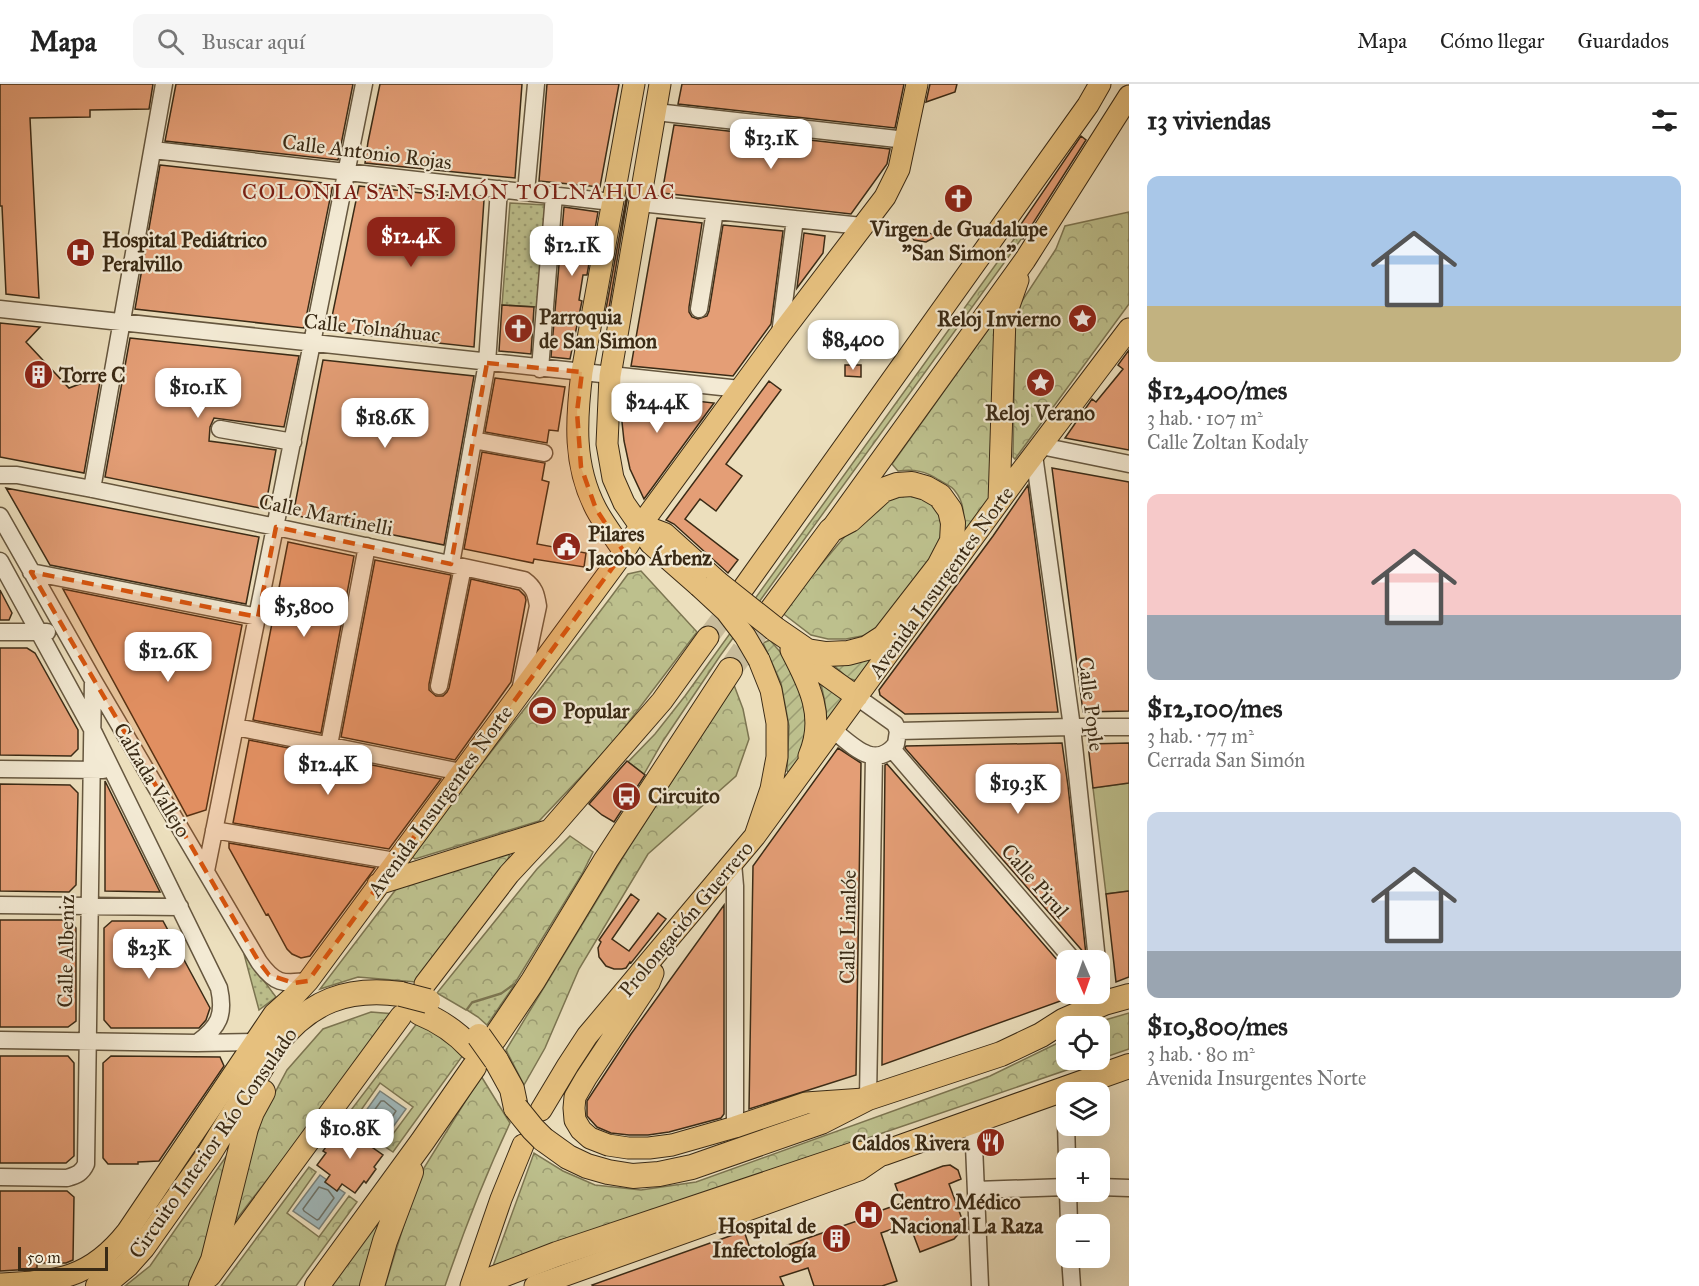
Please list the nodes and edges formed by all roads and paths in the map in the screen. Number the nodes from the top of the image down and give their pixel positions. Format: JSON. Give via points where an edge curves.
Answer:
{"nodes":[{"id":1,"x":164,"y":84,"type":"edge"},
{"id":2,"x":364,"y":84,"type":"edge"},
{"id":3,"x":536,"y":84,"type":"edge"},
{"id":4,"x":634,"y":84,"type":"edge"},
{"id":5,"x":660,"y":84,"type":"edge"},
{"id":6,"x":917,"y":84,"type":"edge"},
{"id":7,"x":1100,"y":84,"type":"edge"},
{"id":8,"x":1129,"y":96,"type":"edge"},
{"id":9,"x":656,"y":112,"type":"junction"},
{"id":10,"x":906,"y":140,"type":"junction"},
{"id":11,"x":153,"y":150,"type":"junction"},
{"id":12,"x":348,"y":172,"type":"junction"},
{"id":13,"x":499,"y":189,"type":"junction"},
{"id":14,"x":526,"y":192,"type":"junction"},
{"id":15,"x":554,"y":195,"type":"junction"},
{"id":16,"x":612,"y":202,"type":"junction"},
{"id":17,"x":640,"y":203,"type":"junction"},
{"id":18,"x":715,"y":211,"type":"junction"},
{"id":19,"x":795,"y":219,"type":"junction"},
{"id":20,"x":862,"y":226,"type":"junction"},
{"id":21,"x":1025,"y":260,"type":"junction"},
{"id":22,"x":0,"y":309,"type":"edge"},
{"id":23,"x":699,"y":309,"type":"dead end"},
{"id":24,"x":122,"y":323,"type":"junction"},
{"id":25,"x":1129,"y":329,"type":"edge"},
{"id":26,"x":780,"y":335,"type":"junction"},
{"id":27,"x":313,"y":344,"type":"junction"},
{"id":28,"x":487,"y":363,"type":"junction"},
{"id":29,"x":540,"y":369,"type":"junction"},
{"id":30,"x":582,"y":372,"type":"junction"},
{"id":31,"x":610,"y":376,"type":"junction"},
{"id":32,"x":740,"y":389,"type":"junction"},
{"id":33,"x":220,"y":429,"type":"dead end"},
{"id":34,"x":473,"y":440,"type":"junction"},
{"id":35,"x":293,"y":442,"type":"junction"},
{"id":36,"x":1037,"y":450,"type":"junction"},
{"id":37,"x":544,"y":453,"type":"dead end"},
{"id":38,"x":1129,"y":464,"type":"edge"},
{"id":39,"x":0,"y":475,"type":"edge"},
{"id":40,"x":92,"y":489,"type":"junction"},
{"id":41,"x":999,"y":502,"type":"junction"},
{"id":42,"x":0,"y":516,"type":"edge"},
{"id":43,"x":276,"y":526,"type":"junction"},
{"id":44,"x":640,"y":526,"type":"junction"},
{"id":45,"x":831,"y":530,"type":"junction"},
{"id":46,"x":368,"y":546,"type":"junction"},
{"id":47,"x":624,"y":552,"type":"junction"},
{"id":48,"x":0,"y":561,"type":"edge"},
{"id":49,"x":457,"y":565,"type":"junction"},
{"id":50,"x":31,"y":572,"type":"junction"},
{"id":51,"x":708,"y":584,"type":"junction"},
{"id":52,"x":742,"y":590,"type":"tunnel mouth"},
{"id":53,"x":258,"y":617,"type":"junction"},
{"id":54,"x":779,"y":631,"type":"junction"},
{"id":55,"x":0,"y":632,"type":"edge"},
{"id":56,"x":39,"y":632,"type":"junction"},
{"id":57,"x":65,"y":632,"type":"junction"},
{"id":58,"x":708,"y":637,"type":"tunnel mouth"},
{"id":59,"x":730,"y":670,"type":"tunnel mouth"},
{"id":60,"x":93,"y":680,"type":"junction"},
{"id":61,"x":439,"y":686,"type":"dead end"},
{"id":62,"x":520,"y":693,"type":"junction"},
{"id":63,"x":857,"y":697,"type":"junction"},
{"id":64,"x":236,"y":727,"type":"junction"},
{"id":65,"x":1072,"y":727,"type":"junction"},
{"id":66,"x":1129,"y":727,"type":"edge"},
{"id":67,"x":833,"y":730,"type":"junction"},
{"id":68,"x":93,"y":731,"type":"junction"},
{"id":69,"x":898,"y":731,"type":"junction"},
{"id":70,"x":329,"y":745,"type":"junction"},
{"id":71,"x":892,"y":750,"type":"junction"},
{"id":72,"x":874,"y":756,"type":"junction"},
{"id":73,"x":0,"y":769,"type":"edge"},
{"id":74,"x":92,"y":770,"type":"junction"},
{"id":75,"x":113,"y":770,"type":"junction"},
{"id":76,"x":461,"y":772,"type":"junction"},
{"id":77,"x":802,"y":773,"type":"junction"},
{"id":78,"x":214,"y":830,"type":"junction"},
{"id":79,"x":550,"y":830,"type":"junction"},
{"id":80,"x":755,"y":836,"type":"junction"},
{"id":81,"x":395,"y":861,"type":"junction"},
{"id":82,"x":733,"y":863,"type":"junction"},
{"id":83,"x":206,"y":871,"type":"junction"},
{"id":84,"x":378,"y":884,"type":"junction"},
{"id":85,"x":0,"y":905,"type":"edge"},
{"id":86,"x":89,"y":906,"type":"junction"},
{"id":87,"x":180,"y":907,"type":"junction"},
{"id":88,"x":662,"y":949,"type":"junction"},
{"id":89,"x":1065,"y":950,"type":"edge"},
{"id":90,"x":1096,"y":950,"type":"edge"},
{"id":91,"x":308,"y":981,"type":"junction"},
{"id":92,"x":1110,"y":993,"type":"edge"},
{"id":93,"x":1129,"y":996,"type":"edge"},
{"id":94,"x":411,"y":1003,"type":"junction"},
{"id":95,"x":1085,"y":1004,"type":"edge"},
{"id":96,"x":0,"y":1040,"type":"edge"},
{"id":97,"x":87,"y":1041,"type":"junction"},
{"id":98,"x":255,"y":1042,"type":"junction"},
{"id":99,"x":197,"y":1043,"type":"junction"},
{"id":100,"x":483,"y":1054,"type":"junction"},
{"id":101,"x":1129,"y":1066,"type":"edge"},
{"id":102,"x":1084,"y":1082,"type":"edge"},
{"id":103,"x":1056,"y":1092,"type":"edge"},
{"id":104,"x":868,"y":1098,"type":"junction"},
{"id":105,"x":541,"y":1110,"type":"dead end"},
{"id":106,"x":973,"y":1122,"type":"junction"},
{"id":107,"x":735,"y":1127,"type":"junction"},
{"id":108,"x":422,"y":1142,"type":"junction"},
{"id":109,"x":533,"y":1142,"type":"junction"},
{"id":110,"x":884,"y":1153,"type":"junction"},
{"id":111,"x":0,"y":1177,"type":"edge"},
{"id":112,"x":1110,"y":1187,"type":"edge"},
{"id":113,"x":1129,"y":1188,"type":"edge"},
{"id":114,"x":1056,"y":1189,"type":"edge"},
{"id":115,"x":976,"y":1190,"type":"junction"},
{"id":116,"x":1071,"y":1268,"type":"edge"},
{"id":117,"x":478,"y":1280,"type":"edge"},
{"id":118,"x":0,"y":1284,"type":"edge"},
{"id":119,"x":32,"y":1284,"type":"edge"},
{"id":120,"x":98,"y":1286,"type":"edge"},
{"id":121,"x":202,"y":1286,"type":"edge"},
{"id":122,"x":317,"y":1286,"type":"edge"},
{"id":123,"x":372,"y":1286,"type":"edge"},
{"id":124,"x":535,"y":1286,"type":"edge"},
{"id":125,"x":980,"y":1286,"type":"edge"},
{"id":126,"x":1072,"y":1286,"type":"edge"}],
"edges":[{"from":1,"to":11,"type":"street"},
{"from":2,"to":12,"type":"street"},
{"from":3,"to":14,"type":"street"},
{"from":4,"to":16,"type":"main road"},
{"from":5,"to":9,"type":"main road"},
{"from":6,"to":10,"type":"main road","name":"Avenida Insurgentes Norte"},
{"from":7,"to":52,"type":"main road"},
{"from":8,"to":21,"type":"main road"},
{"from":9,"to":10,"type":"street"},
{"from":9,"to":17,"type":"main road"},
{"from":10,"to":20,"type":"main road","name":"Avenida Insurgentes Norte","via":[[899,169],[885,197]]},
{"from":11,"to":12,"type":"street","name":"Calle Antonio Rojas"},
{"from":11,"to":24,"type":"street"},
{"from":12,"to":13,"type":"street","name":"Calle Antonio Rojas"},
{"from":12,"to":27,"type":"street"},
{"from":13,"to":14,"type":"street","name":"Calle Antonio Rojas"},
{"from":13,"to":28,"type":"street"},
{"from":14,"to":15,"type":"street","name":"Calle Antonio Rojas"},
{"from":15,"to":16,"type":"street","name":"Calle Antonio Rojas"},
{"from":15,"to":29,"type":"street"},
{"from":16,"to":30,"type":"main road"},
{"from":17,"to":18,"type":"street"},
{"from":17,"to":31,"type":"main road"},
{"from":18,"to":19,"type":"street"},
{"from":18,"to":23,"type":"street"},
{"from":19,"to":20,"type":"street"},
{"from":19,"to":26,"type":"street"},
{"from":20,"to":26,"type":"main road","name":"Avenida Insurgentes Norte"},
{"from":21,"to":41,"type":"main road","via":[[1005,317]]},
{"from":21,"to":45,"type":"main road"},
{"from":22,"to":24,"type":"street","name":"Calle Tolnáhuac"},
{"from":24,"to":27,"type":"street","name":"Calle Tolnáhuac"},
{"from":24,"to":40,"type":"street"},
{"from":25,"to":36,"type":"main road","name":"Avenida Insurgentes Norte"},
{"from":26,"to":32,"type":"main road","name":"Avenida Insurgentes Norte"},
{"from":27,"to":28,"type":"street","name":"Calle Tolnáhuac"},
{"from":27,"to":35,"type":"street"},
{"from":28,"to":29,"type":"street","name":"Calle Tolnáhuac"},
{"from":28,"to":34,"type":"street"},
{"from":29,"to":30,"type":"street","name":"Calle Tolnáhuac"},
{"from":30,"to":31,"type":"street","name":"Calle Tolnáhuac"},
{"from":30,"to":47,"type":"main road","via":[[577,412],[581,467],[596,509]]},
{"from":31,"to":32,"type":"street","name":"Calle Tolnáhuac"},
{"from":31,"to":44,"type":"main road","via":[[607,444],[624,503]]},
{"from":32,"to":44,"type":"main road","name":"Avenida Insurgentes Norte"},
{"from":33,"to":35,"type":"street"},
{"from":34,"to":37,"type":"street"},
{"from":34,"to":49,"type":"street"},
{"from":35,"to":43,"type":"street"},
{"from":36,"to":38,"type":"street"},
{"from":36,"to":41,"type":"main road","name":"Avenida Insurgentes Norte"},
{"from":36,"to":65,"type":"street","name":"Calle Pople"},
{"from":39,"to":40,"type":"street","name":"Calle Martinelli"},
{"from":40,"to":43,"type":"street","name":"Calle Martinelli"},
{"from":41,"to":63,"type":"main road","name":"Avenida Insurgentes Norte"},
{"from":42,"to":50,"type":"street","name":"Calzada Vallejo"},
{"from":43,"to":46,"type":"street","name":"Calle Martinelli"},
{"from":43,"to":53,"type":"street"},
{"from":44,"to":47,"type":"main road","name":"Avenida Insurgentes Norte"},
{"from":44,"to":51,"type":"highway","via":[[663,535]]},
{"from":45,"to":54,"type":"highway"},
{"from":45,"to":54,"type":"highway","via":[[850,520],[884,490],[912,484],[940,496],[953,523],[952,541],[939,566],[884,637],[867,648],[848,653],[807,651]]},
{"from":46,"to":49,"type":"street","name":"Calle Martinelli"},
{"from":46,"to":70,"type":"street"},
{"from":47,"to":62,"type":"main road","name":"Avenida Insurgentes Norte"},
{"from":48,"to":56,"type":"street","name":"Calzada Vallejo"},
{"from":49,"to":61,"type":"street"},
{"from":49,"to":62,"type":"street","name":"Calle Martinelli","via":[[524,580],[536,593],[538,606]]},
{"from":50,"to":53,"type":"street"},
{"from":50,"to":57,"type":"street","name":"Calzada Vallejo"},
{"from":51,"to":54,"type":"highway","bridge":true},
{"from":51,"to":80,"type":"main road","name":"Prolongación Guerrero","bridge":true,"via":[[745,636],[771,690],[777,723],[777,757]]},
{"from":53,"to":64,"type":"street"},
{"from":54,"to":63,"type":"main road"},
{"from":54,"to":77,"type":"main road","via":[[815,704],[814,743]]},
{"from":55,"to":56,"type":"street"},
{"from":56,"to":57,"type":"street"},
{"from":56,"to":68,"type":"street","name":"Calzada Vallejo"},
{"from":57,"to":60,"type":"street","name":"Calzada Vallejo"},
{"from":58,"to":79,"type":"main road","via":[[662,701]]},
{"from":59,"to":100,"type":"highway"},
{"from":60,"to":68,"type":"street","name":"Calle Albeniz"},
{"from":60,"to":83,"type":"street","name":"Calzada Vallejo"},
{"from":62,"to":76,"type":"main road","name":"Avenida Insurgentes Norte"},
{"from":63,"to":67,"type":"main road","name":"Avenida Insurgentes Norte"},
{"from":63,"to":69,"type":"street","via":[[895,724]]},
{"from":64,"to":70,"type":"street"},
{"from":64,"to":78,"type":"street"},
{"from":65,"to":66,"type":"street"},
{"from":65,"to":69,"type":"street"},
{"from":65,"to":90,"type":"street","name":"Calle Pople"},
{"from":67,"to":72,"type":"street","via":[[861,752]]},
{"from":67,"to":77,"type":"main road","name":"Avenida Insurgentes Norte"},
{"from":68,"to":74,"type":"street","name":"Calle Albeniz"},
{"from":68,"to":75,"type":"street","name":"Calzada Vallejo"},
{"from":69,"to":71,"type":"street"},
{"from":70,"to":76,"type":"street"},
{"from":71,"to":72,"type":"street"},
{"from":71,"to":89,"type":"street","name":"Calle Pirul"},
{"from":72,"to":104,"type":"street","name":"Calle Linalóe"},
{"from":73,"to":74,"type":"street"},
{"from":74,"to":75,"type":"street"},
{"from":74,"to":86,"type":"street","name":"Calle Albeniz"},
{"from":75,"to":87,"type":"street","name":"Calzada Vallejo"},
{"from":76,"to":81,"type":"main road","name":"Avenida Insurgentes Norte"},
{"from":77,"to":80,"type":"main road","name":"Avenida Insurgentes Norte"},
{"from":78,"to":81,"type":"street"},
{"from":78,"to":83,"type":"street"},
{"from":79,"to":84,"type":"main road"},
{"from":79,"to":94,"type":"main road","via":[[509,874]]},
{"from":80,"to":82,"type":"main road","name":"Prolongación Guerrero"},
{"from":81,"to":84,"type":"main road","name":"Avenida Insurgentes Norte"},
{"from":82,"to":88,"type":"main road","name":"Prolongación Guerrero"},
{"from":82,"to":107,"type":"street"},
{"from":83,"to":91,"type":"street","name":"Calzada Vallejo","via":[[269,975],[282,982]]},
{"from":84,"to":91,"type":"main road","name":"Avenida Insurgentes Norte"},
{"from":85,"to":86,"type":"street"},
{"from":86,"to":87,"type":"street"},
{"from":86,"to":97,"type":"street","name":"Calle Albeniz"},
{"from":87,"to":99,"type":"street","name":"Calzada Vallejo","via":[[222,1002],[216,1026]]},
{"from":88,"to":105,"type":"main road","name":"Prolongación Guerrero","via":[[587,1036]]},
{"from":88,"to":107,"type":"main road","via":[[650,983],[575,1097],[575,1120],[590,1138],[628,1148],[672,1145]]},
{"from":91,"to":98,"type":"main road","name":"Avenida Insurgentes Norte","via":[[274,1014]]},
{"from":92,"to":93,"type":"highway"},
{"from":94,"to":100,"type":"highway"},
{"from":94,"to":120,"type":"highway","name":"Circuito Interior Río Consulado","via":[[362,992],[328,1001],[301,1017],[276,1044],[209,1154],[143,1247],[127,1265]]},
{"from":94,"to":121,"type":"main road"},
{"from":94,"to":121,"type":"highway","via":[[336,1012],[312,1028],[289,1053],[252,1112],[213,1260]]},
{"from":95,"to":104,"type":"highway","via":[[1041,1035],[1001,1054]]},
{"from":96,"to":97,"type":"street"},
{"from":97,"to":99,"type":"street"},
{"from":97,"to":111,"type":"street","name":"Calle Albeniz","via":[[83,1171],[67,1178]]},
{"from":98,"to":99,"type":"street"},
{"from":98,"to":119,"type":"main road","name":"Avenida Insurgentes Norte","via":[[127,1232],[104,1258],[67,1277]]},
{"from":100,"to":108,"type":"highway"},
{"from":100,"to":109,"type":"highway","bridge":true,"via":[[512,1089],[516,1108],[533,1129]]},
{"from":101,"to":102,"type":"highway"},
{"from":103,"to":106,"type":"highway"},
{"from":104,"to":107,"type":"main road","via":[[806,1103]]},
{"from":104,"to":109,"type":"highway","via":[[821,1122],[692,1167],[659,1174],[633,1176],[608,1172]]},
{"from":106,"to":110,"type":"highway"},
{"from":106,"to":115,"type":"street"},
{"from":108,"to":122,"type":"highway"},
{"from":108,"to":123,"type":"highway"},
{"from":109,"to":117,"type":"main road","via":[[501,1199]]},
{"from":110,"to":117,"type":"highway","via":[[855,1154]]},
{"from":110,"to":124,"type":"main road","via":[[859,1170]]},
{"from":112,"to":113,"type":"street"},
{"from":114,"to":115,"type":"street"},
{"from":115,"to":125,"type":"street"},
{"from":116,"to":126,"type":"street"},
{"from":118,"to":119,"type":"main road","name":"Avenida Insurgentes Norte"}]}
